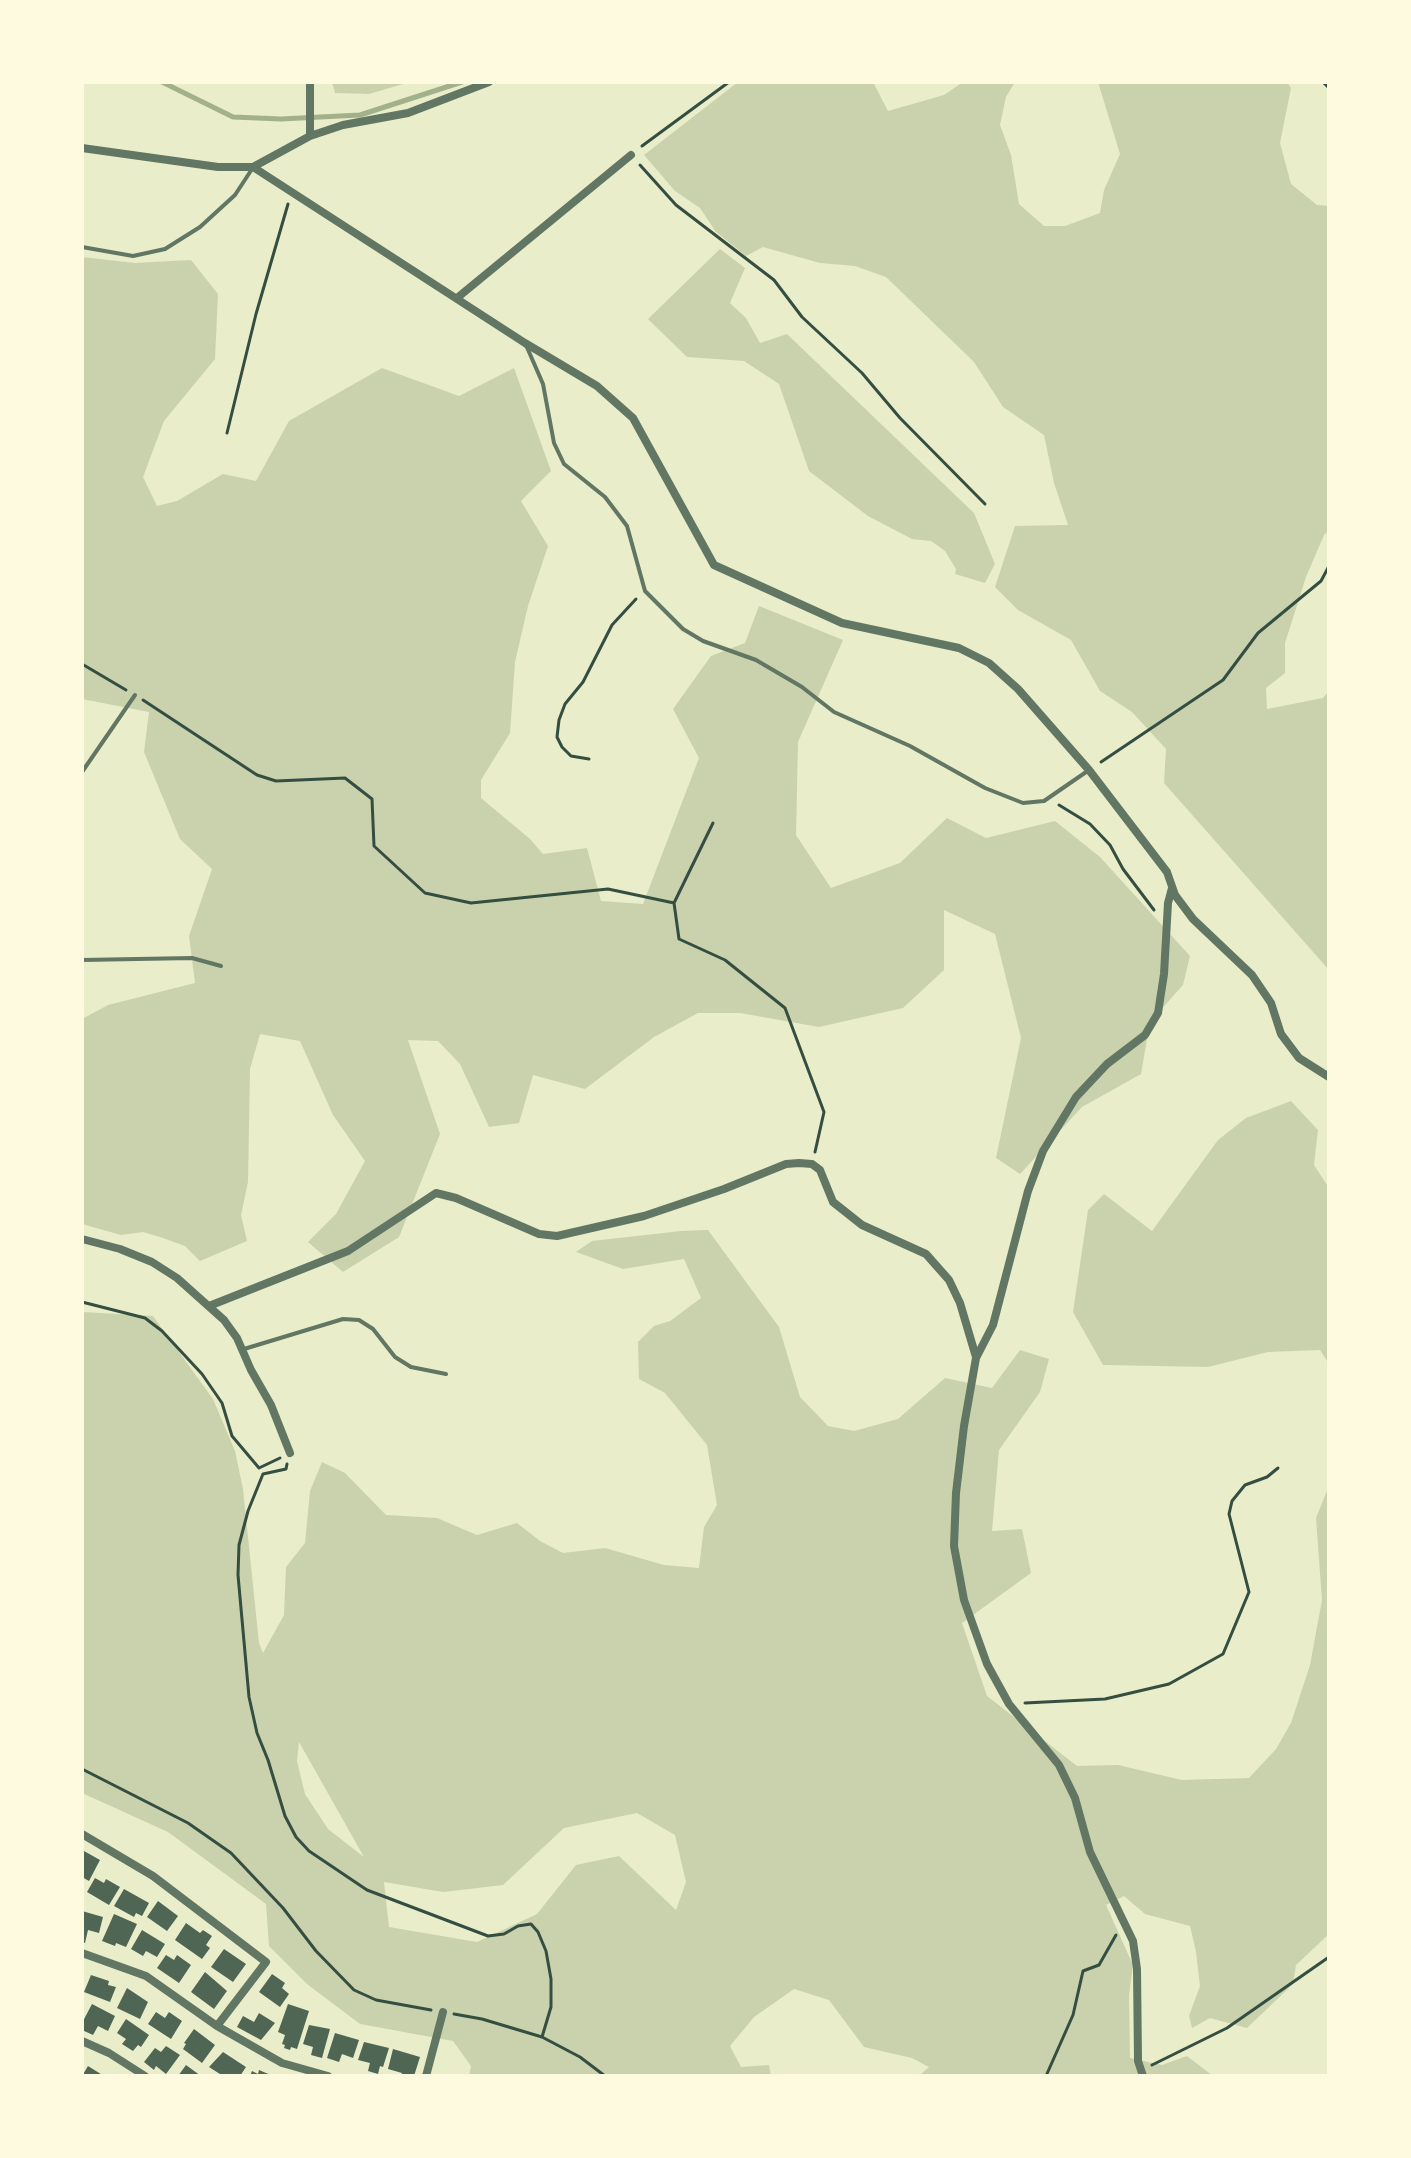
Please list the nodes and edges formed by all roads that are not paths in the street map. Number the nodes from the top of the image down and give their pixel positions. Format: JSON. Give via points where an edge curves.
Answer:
{"nodes":[{"id":1,"x":310,"y":82,"type":"edge"},
{"id":2,"x":489,"y":82,"type":"edge"},
{"id":3,"x":310,"y":136,"type":"junction"},
{"id":4,"x":82,"y":148,"type":"edge"},
{"id":5,"x":631,"y":155,"type":"road end"},
{"id":6,"x":253,"y":167,"type":"junction"},
{"id":7,"x":82,"y":247,"type":"edge"},
{"id":8,"x":457,"y":298,"type":"junction"},
{"id":9,"x":525,"y":343,"type":"junction"},
{"id":10,"x":135,"y":695,"type":"road end"},
{"id":11,"x":1089,"y":770,"type":"junction"},
{"id":12,"x":82,"y":772,"type":"edge"},
{"id":13,"x":1172,"y":887,"type":"junction"},
{"id":14,"x":82,"y":960,"type":"edge"},
{"id":15,"x":221,"y":966,"type":"dead end"},
{"id":16,"x":1329,"y":1077,"type":"edge"},
{"id":17,"x":82,"y":1239,"type":"edge"},
{"id":18,"x":209,"y":1306,"type":"junction"},
{"id":19,"x":242,"y":1349,"type":"junction"},
{"id":20,"x":976,"y":1358,"type":"junction"},
{"id":21,"x":446,"y":1374,"type":"dead end"},
{"id":22,"x":290,"y":1453,"type":"road end"},
{"id":23,"x":82,"y":1834,"type":"edge"},
{"id":24,"x":82,"y":1953,"type":"edge"},
{"id":25,"x":443,"y":2012,"type":"road end"},
{"id":26,"x":217,"y":2026,"type":"junction"},
{"id":27,"x":83,"y":2043,"type":"edge"},
{"id":28,"x":1142,"y":2073,"type":"edge"},
{"id":29,"x":145,"y":2076,"type":"edge"},
{"id":30,"x":328,"y":2076,"type":"edge"},
{"id":31,"x":426,"y":2076,"type":"edge"}],
"edges":[{"from":1,"to":3,"type":"street"},
{"from":2,"to":3,"type":"street","via":[[408,113]]},
{"from":3,"to":6,"type":"street"},
{"from":4,"to":6,"type":"street"},
{"from":5,"to":8,"type":"street"},
{"from":6,"to":7,"type":"lane","via":[[235,195],[165,249],[133,256]]},
{"from":6,"to":8,"type":"street"},
{"from":8,"to":9,"type":"street"},
{"from":9,"to":11,"type":"street","via":[[597,386],[633,418],[714,565],[842,623],[959,648],[989,663]]},
{"from":9,"to":11,"type":"lane","via":[[543,384],[554,443],[564,464],[605,497],[627,526],[645,591],[683,629],[756,660],[834,712],[1023,803],[1044,801]]},
{"from":10,"to":12,"type":"lane"},
{"from":11,"to":13,"type":"street","via":[[1167,872]]},
{"from":13,"to":16,"type":"street","via":[[1193,919],[1252,975],[1299,1058]]},
{"from":13,"to":20,"type":"street","via":[[1158,1013],[1145,1035],[1076,1097],[1043,1151],[993,1325]]},
{"from":14,"to":15,"type":"lane","via":[[192,958]]},
{"from":17,"to":18,"type":"street","via":[[152,1262]]},
{"from":18,"to":19,"type":"street"},
{"from":18,"to":20,"type":"street","via":[[348,1251],[436,1193],[539,1234],[557,1236],[644,1216],[786,1164],[812,1164],[840,1208],[862,1225],[926,1254],[949,1280]]},
{"from":19,"to":21,"type":"lane","via":[[343,1319],[359,1320],[411,1367]]},
{"from":19,"to":22,"type":"street"},
{"from":20,"to":28,"type":"street","via":[[956,1493],[954,1546],[964,1600],[987,1664],[1009,1704],[1059,1765],[1090,1852],[1133,1941]]},
{"from":23,"to":26,"type":"street","via":[[153,1876],[266,1962]]},
{"from":24,"to":26,"type":"street","via":[[146,1976]]},
{"from":25,"to":31,"type":"street"},
{"from":26,"to":30,"type":"street","via":[[282,2063]]},
{"from":27,"to":29,"type":"street"}]}
